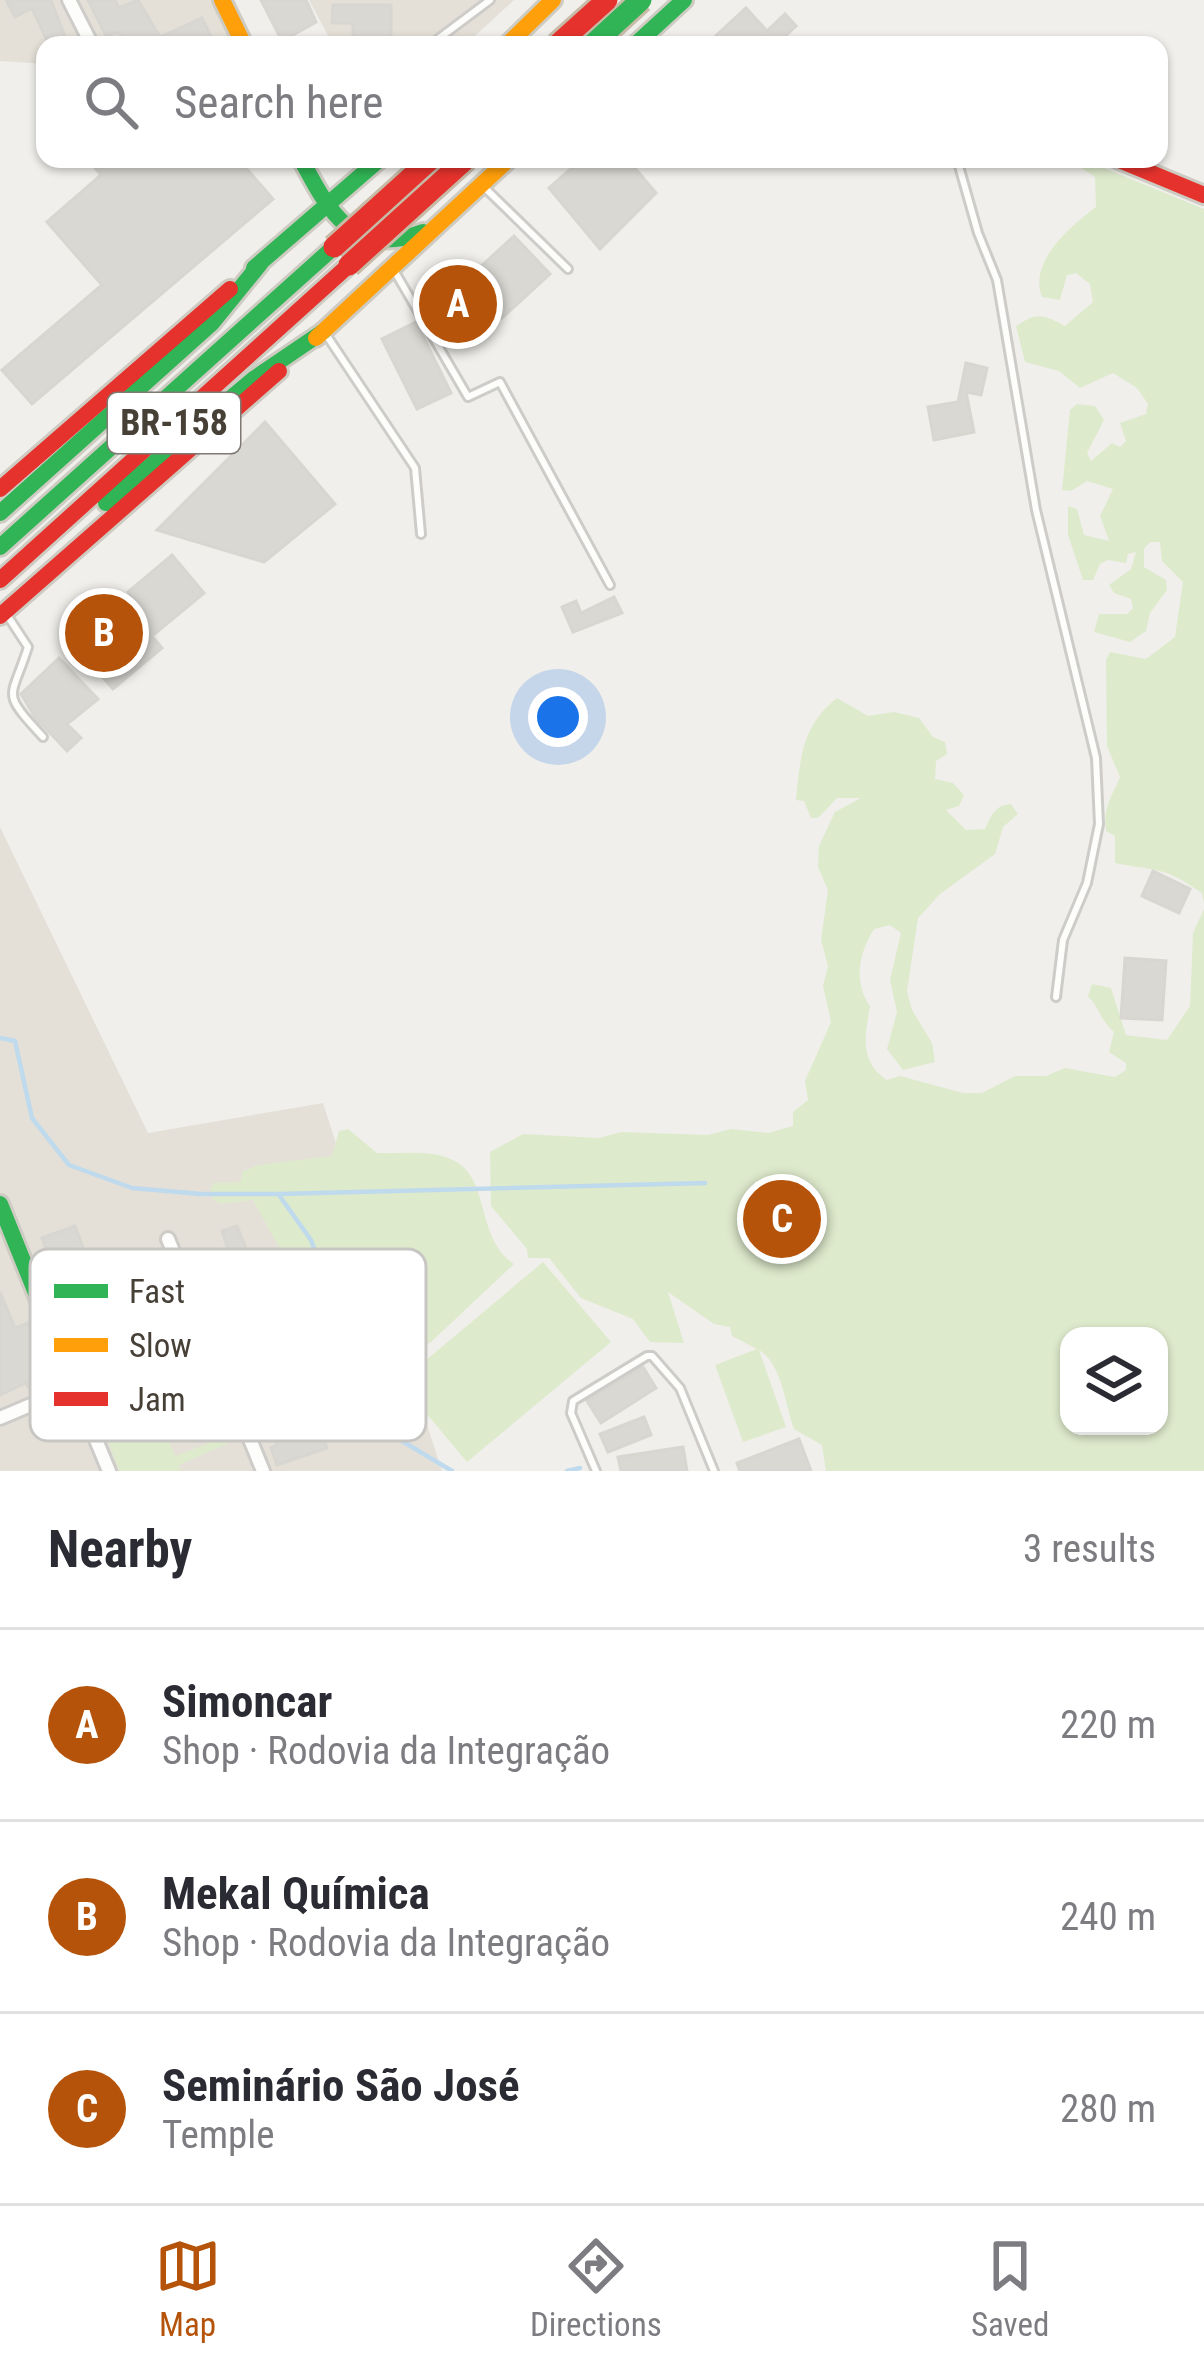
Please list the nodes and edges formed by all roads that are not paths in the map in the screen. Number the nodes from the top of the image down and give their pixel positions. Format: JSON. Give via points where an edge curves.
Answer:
{"nodes":[{"id":1,"x":69,"y":0,"type":"edge"},
{"id":2,"x":222,"y":0,"type":"edge"},
{"id":3,"x":490,"y":0,"type":"edge"},
{"id":4,"x":553,"y":0,"type":"edge"},
{"id":5,"x":604,"y":0,"type":"edge"},
{"id":6,"x":641,"y":0,"type":"edge"},
{"id":7,"x":684,"y":0,"type":"edge"},
{"id":8,"x":445,"y":34,"type":"joint"},
{"id":9,"x":87,"y":36,"type":"edge"},
{"id":10,"x":240,"y":36,"type":"edge"},
{"id":11,"x":442,"y":36,"type":"edge"},
{"id":12,"x":516,"y":36,"type":"edge"},
{"id":13,"x":566,"y":36,"type":"edge"},
{"id":14,"x":602,"y":36,"type":"edge"},
{"id":15,"x":616,"y":36,"type":"edge"},
{"id":16,"x":644,"y":36,"type":"edge"},
{"id":17,"x":306,"y":168,"type":"edge"},
{"id":18,"x":370,"y":168,"type":"edge"},
{"id":19,"x":423,"y":168,"type":"edge"},
{"id":20,"x":454,"y":168,"type":"edge"},
{"id":21,"x":499,"y":168,"type":"edge"},
{"id":22,"x":960,"y":168,"type":"edge"},
{"id":23,"x":1140,"y":168,"type":"edge"},
{"id":24,"x":481,"y":184,"type":"junction"},
{"id":25,"x":1204,"y":195,"type":"edge"},
{"id":26,"x":325,"y":207,"type":"junction"},
{"id":27,"x":435,"y":226,"type":"junction"},
{"id":28,"x":341,"y":256,"type":"junction"},
{"id":29,"x":260,"y":263,"type":"junction"},
{"id":30,"x":568,"y":269,"type":"dead end"},
{"id":31,"x":394,"y":270,"type":"junction"},
{"id":32,"x":324,"y":331,"type":"junction"},
{"id":33,"x":0,"y":489,"type":"edge"},
{"id":34,"x":0,"y":513,"type":"edge"},
{"id":35,"x":421,"y":534,"type":"dead end"},
{"id":36,"x":0,"y":547,"type":"edge"},
{"id":37,"x":0,"y":580,"type":"edge"},
{"id":38,"x":610,"y":585,"type":"dead end"},
{"id":39,"x":2,"y":607,"type":"edge"},
{"id":40,"x":43,"y":736,"type":"dead end"},
{"id":41,"x":1056,"y":997,"type":"dead end"},
{"id":42,"x":0,"y":1204,"type":"edge"},
{"id":43,"x":169,"y":1239,"type":"dead end"},
{"id":44,"x":173,"y":1249,"type":"edge"},
{"id":45,"x":30,"y":1278,"type":"edge"},
{"id":46,"x":30,"y":1405,"type":"edge"},
{"id":47,"x":0,"y":1418,"type":"edge"},
{"id":48,"x":96,"y":1441,"type":"edge"},
{"id":49,"x":251,"y":1441,"type":"edge"},
{"id":50,"x":109,"y":1471,"type":"edge"},
{"id":51,"x":263,"y":1471,"type":"edge"},
{"id":52,"x":596,"y":1471,"type":"edge"},
{"id":53,"x":714,"y":1471,"type":"edge"}],
"edges":[{"from":1,"to":9,"type":"street"},
{"from":2,"to":10,"type":"main road"},
{"from":3,"to":8,"type":"lane"},
{"from":4,"to":12,"type":"main road"},
{"from":5,"to":13,"type":"main road","bridge":true},
{"from":5,"to":15,"type":"main road"},
{"from":6,"to":14,"type":"main road","bridge":true},
{"from":7,"to":16,"type":"main road"},
{"from":8,"to":11,"type":"lane"},
{"from":17,"to":26,"type":"main road"},
{"from":18,"to":26,"type":"main road","number":"BR-158"},
{"from":19,"to":28,"type":"main road","number":"BR-158","bridge":true},
{"from":20,"to":28,"type":"main road","number":"BR-158","bridge":true},
{"from":21,"to":24,"type":"main road","number":"BR-158"},
{"from":22,"to":41,"type":"lane","via":[[997,280],[1036,510],[1096,758],[1099,824],[1087,883],[1063,940]]},
{"from":23,"to":25,"type":"main road"},
{"from":24,"to":27,"type":"main road","number":"BR-158"},
{"from":24,"to":30,"type":"lane"},
{"from":26,"to":27,"type":"main road","via":[[383,243],[399,245]]},
{"from":26,"to":29,"type":"main road","number":"BR-158"},
{"from":27,"to":31,"type":"main road","number":"BR-158"},
{"from":28,"to":36,"type":"main road","number":"BR-158"},
{"from":28,"to":37,"type":"main road","number":"BR-158"},
{"from":29,"to":33,"type":"main road","number":"BR-158"},
{"from":29,"to":34,"type":"main road","number":"BR-158","via":[[212,323]]},
{"from":31,"to":32,"type":"main road","number":"BR-158"},
{"from":31,"to":38,"type":"lane","via":[[468,397],[500,382]]},
{"from":32,"to":35,"type":"lane","via":[[415,468]]},
{"from":32,"to":39,"type":"main road","number":"BR-158","via":[[255,378]]},
{"from":39,"to":40,"type":"lane","via":[[28,647],[9,700]]},
{"from":42,"to":45,"type":"main road"},
{"from":43,"to":44,"type":"street"},
{"from":46,"to":47,"type":"street"},
{"from":48,"to":50,"type":"street"},
{"from":49,"to":51,"type":"street"},
{"from":52,"to":53,"type":"lane","via":[[571,1406],[652,1356],[680,1388]]}]}
